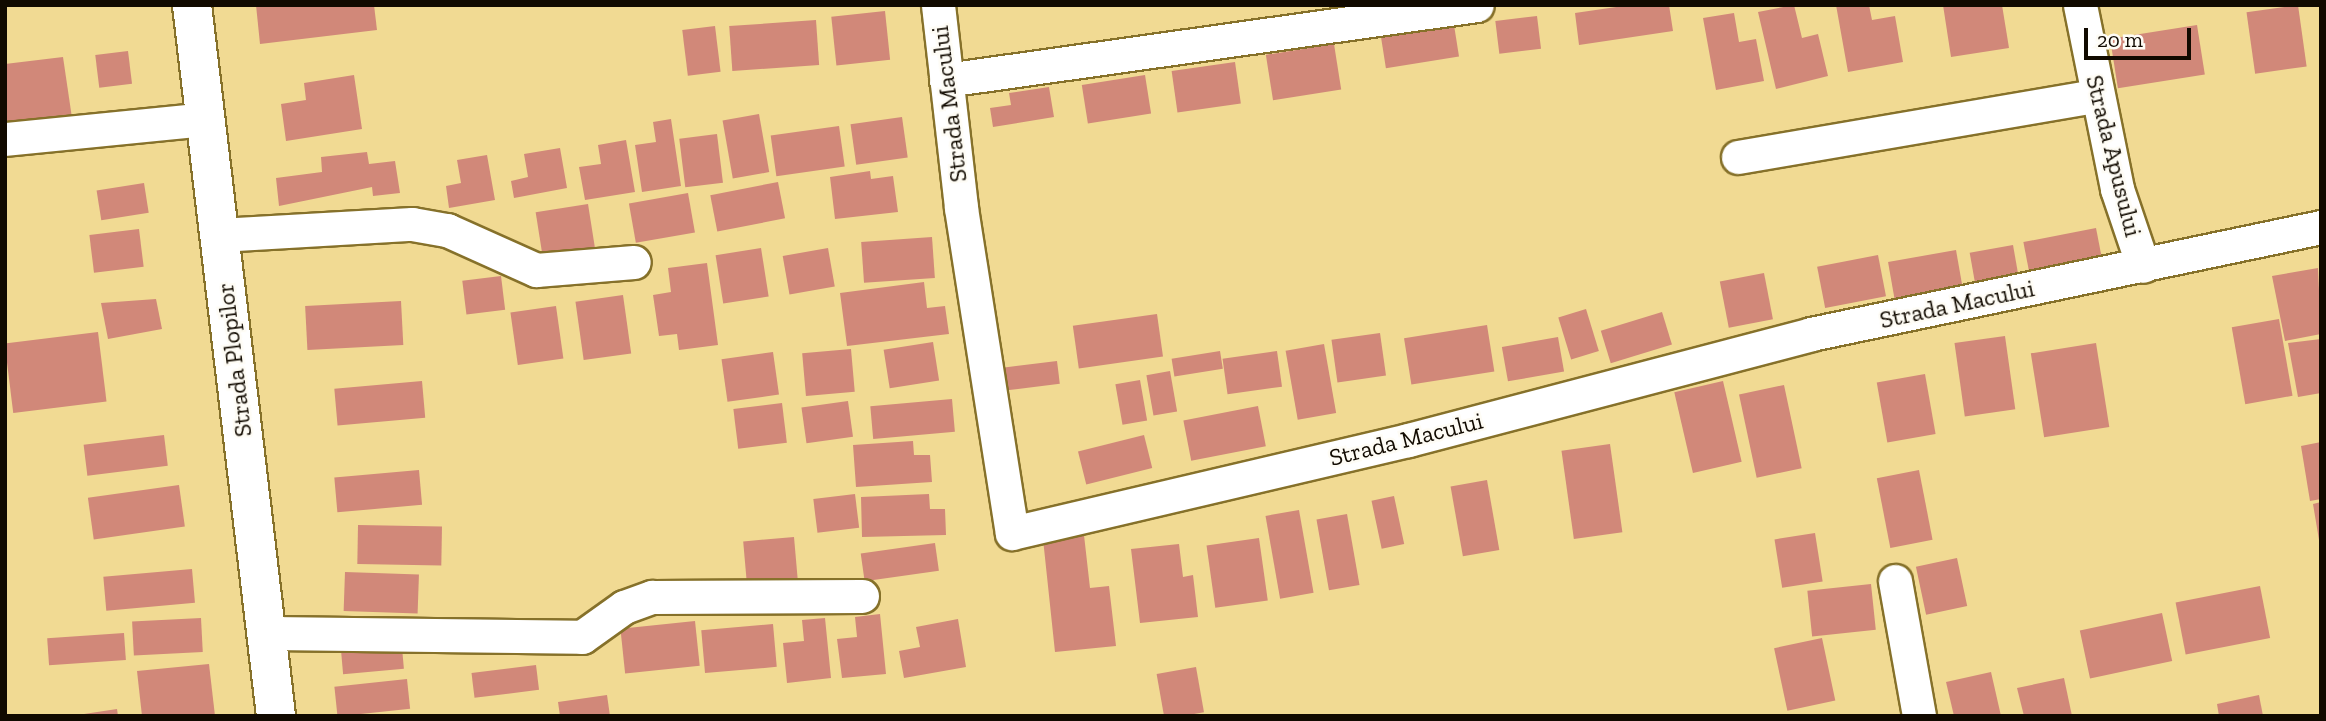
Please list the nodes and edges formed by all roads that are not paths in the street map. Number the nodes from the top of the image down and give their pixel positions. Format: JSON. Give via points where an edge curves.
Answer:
{"nodes":[{"id":1,"x":191,"y":5,"type":"edge"},
{"id":2,"x":938,"y":5,"type":"edge"},
{"id":3,"x":1477,"y":5,"type":"edge"},
{"id":4,"x":2085,"y":6,"type":"edge"},
{"id":5,"x":946,"y":80,"type":"junction"},
{"id":6,"x":2096,"y":96,"type":"junction"},
{"id":7,"x":206,"y":119,"type":"junction"},
{"id":8,"x":5,"y":139,"type":"edge"},
{"id":9,"x":1738,"y":156,"type":"dead end"},
{"id":10,"x":2321,"y":227,"type":"edge"},
{"id":11,"x":219,"y":235,"type":"junction"},
{"id":12,"x":634,"y":262,"type":"dead end"},
{"id":13,"x":2143,"y":266,"type":"junction"},
{"id":14,"x":1895,"y":581,"type":"dead end"},
{"id":15,"x":862,"y":596,"type":"dead end"},
{"id":16,"x":267,"y":634,"type":"junction"},
{"id":17,"x":276,"y":716,"type":"edge"},
{"id":18,"x":1919,"y":716,"type":"edge"}],
"edges":[{"from":1,"to":7,"type":"street","name":"Strada Plopilor"},
{"from":2,"to":5,"type":"street","name":"Strada Macului"},
{"from":3,"to":5,"type":"street"},
{"from":4,"to":6,"type":"street","name":"Strada Apusului"},
{"from":5,"to":13,"type":"street","name":"Strada Macului","via":[[1012,533],[1408,440],[1811,334]]},
{"from":6,"to":9,"type":"street"},
{"from":6,"to":13,"type":"street","name":"Strada Apusului"},
{"from":7,"to":8,"type":"street"},
{"from":7,"to":11,"type":"street","name":"Strada Plopilor"},
{"from":10,"to":13,"type":"street","name":"Strada Macului"},
{"from":11,"to":12,"type":"street","via":[[412,224],[447,230],[536,270]]},
{"from":11,"to":16,"type":"street","name":"Strada Plopilor"},
{"from":14,"to":18,"type":"street"},
{"from":15,"to":16,"type":"street","via":[[652,597],[624,607],[582,638]]},
{"from":16,"to":17,"type":"street","name":"Strada Plopilor"}]}
